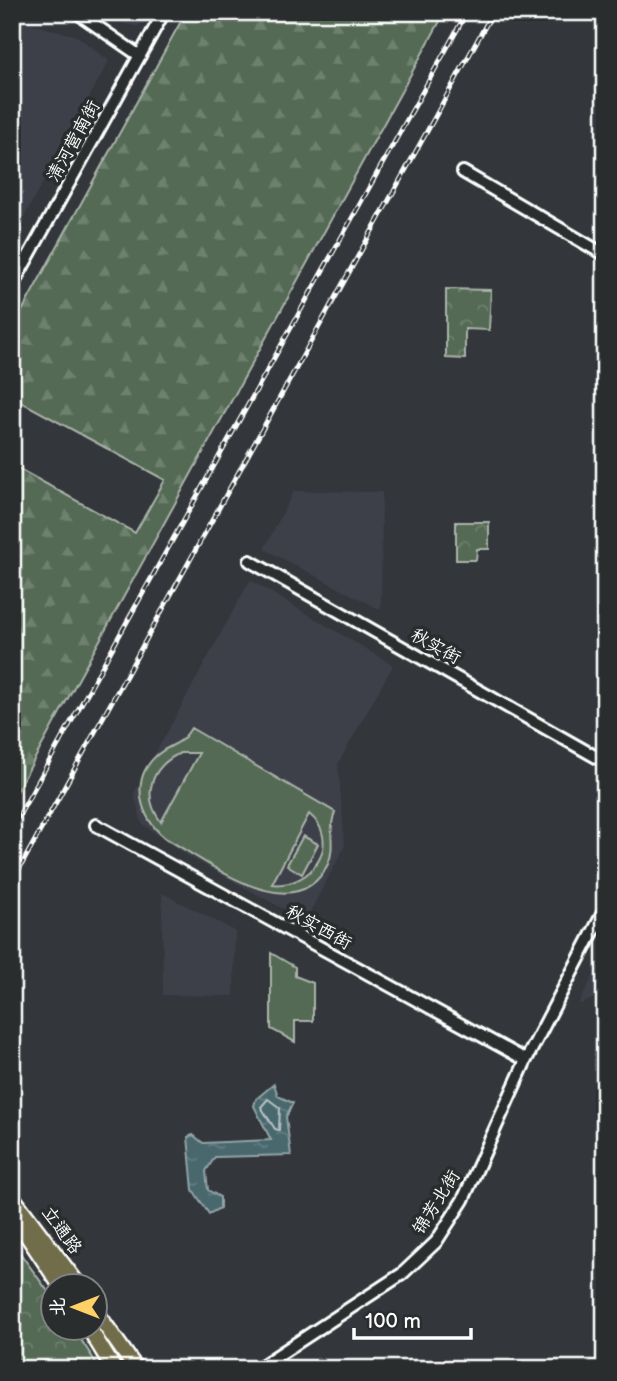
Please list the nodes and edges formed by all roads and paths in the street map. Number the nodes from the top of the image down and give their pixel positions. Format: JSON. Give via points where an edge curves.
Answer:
{"nodes":[{"id":1,"x":76,"y":12,"type":"edge"},
{"id":2,"x":164,"y":12,"type":"edge"},
{"id":3,"x":140,"y":56,"type":"junction"},
{"id":4,"x":463,"y":172,"type":"dead end"},
{"id":5,"x":605,"y":255,"type":"edge"},
{"id":6,"x":12,"y":286,"type":"edge"},
{"id":7,"x":250,"y":561,"type":"dead end"},
{"id":8,"x":605,"y":762,"type":"edge"},
{"id":9,"x":96,"y":825,"type":"dead end"},
{"id":10,"x":605,"y":908,"type":"edge"},
{"id":11,"x":526,"y":1060,"type":"junction"},
{"id":12,"x":12,"y":1197,"type":"edge"},
{"id":13,"x":38,"y":1211,"type":"dead end"},
{"id":14,"x":12,"y":1219,"type":"edge"},
{"id":15,"x":52,"y":1272,"type":"edge"},
{"id":16,"x":68,"y":1272,"type":"edge"},
{"id":17,"x":108,"y":1329,"type":"edge"},
{"id":18,"x":98,"y":1342,"type":"edge"},
{"id":19,"x":114,"y":1369,"type":"edge"},
{"id":20,"x":136,"y":1369,"type":"edge"},
{"id":21,"x":257,"y":1369,"type":"edge"}],
"edges":[{"from":1,"to":3,"type":"street"},
{"from":2,"to":3,"type":"street","name":"清河营南街"},
{"from":3,"to":6,"type":"street","name":"清河营南街"},
{"from":4,"to":5,"type":"street"},
{"from":7,"to":8,"type":"street","name":"秋实街"},
{"from":9,"to":11,"type":"street","name":"秋实西街"},
{"from":10,"to":11,"type":"street","name":"锦芳北街"},
{"from":11,"to":21,"type":"street","name":"锦芳北街","via":[[463,1200],[436,1242],[402,1274]]},
{"from":12,"to":13,"type":"main road"},
{"from":12,"to":16,"type":"main road","name":"立通路"},
{"from":14,"to":15,"type":"main road","name":"立通路"},
{"from":17,"to":20,"type":"main road"},
{"from":18,"to":19,"type":"main road"}]}
